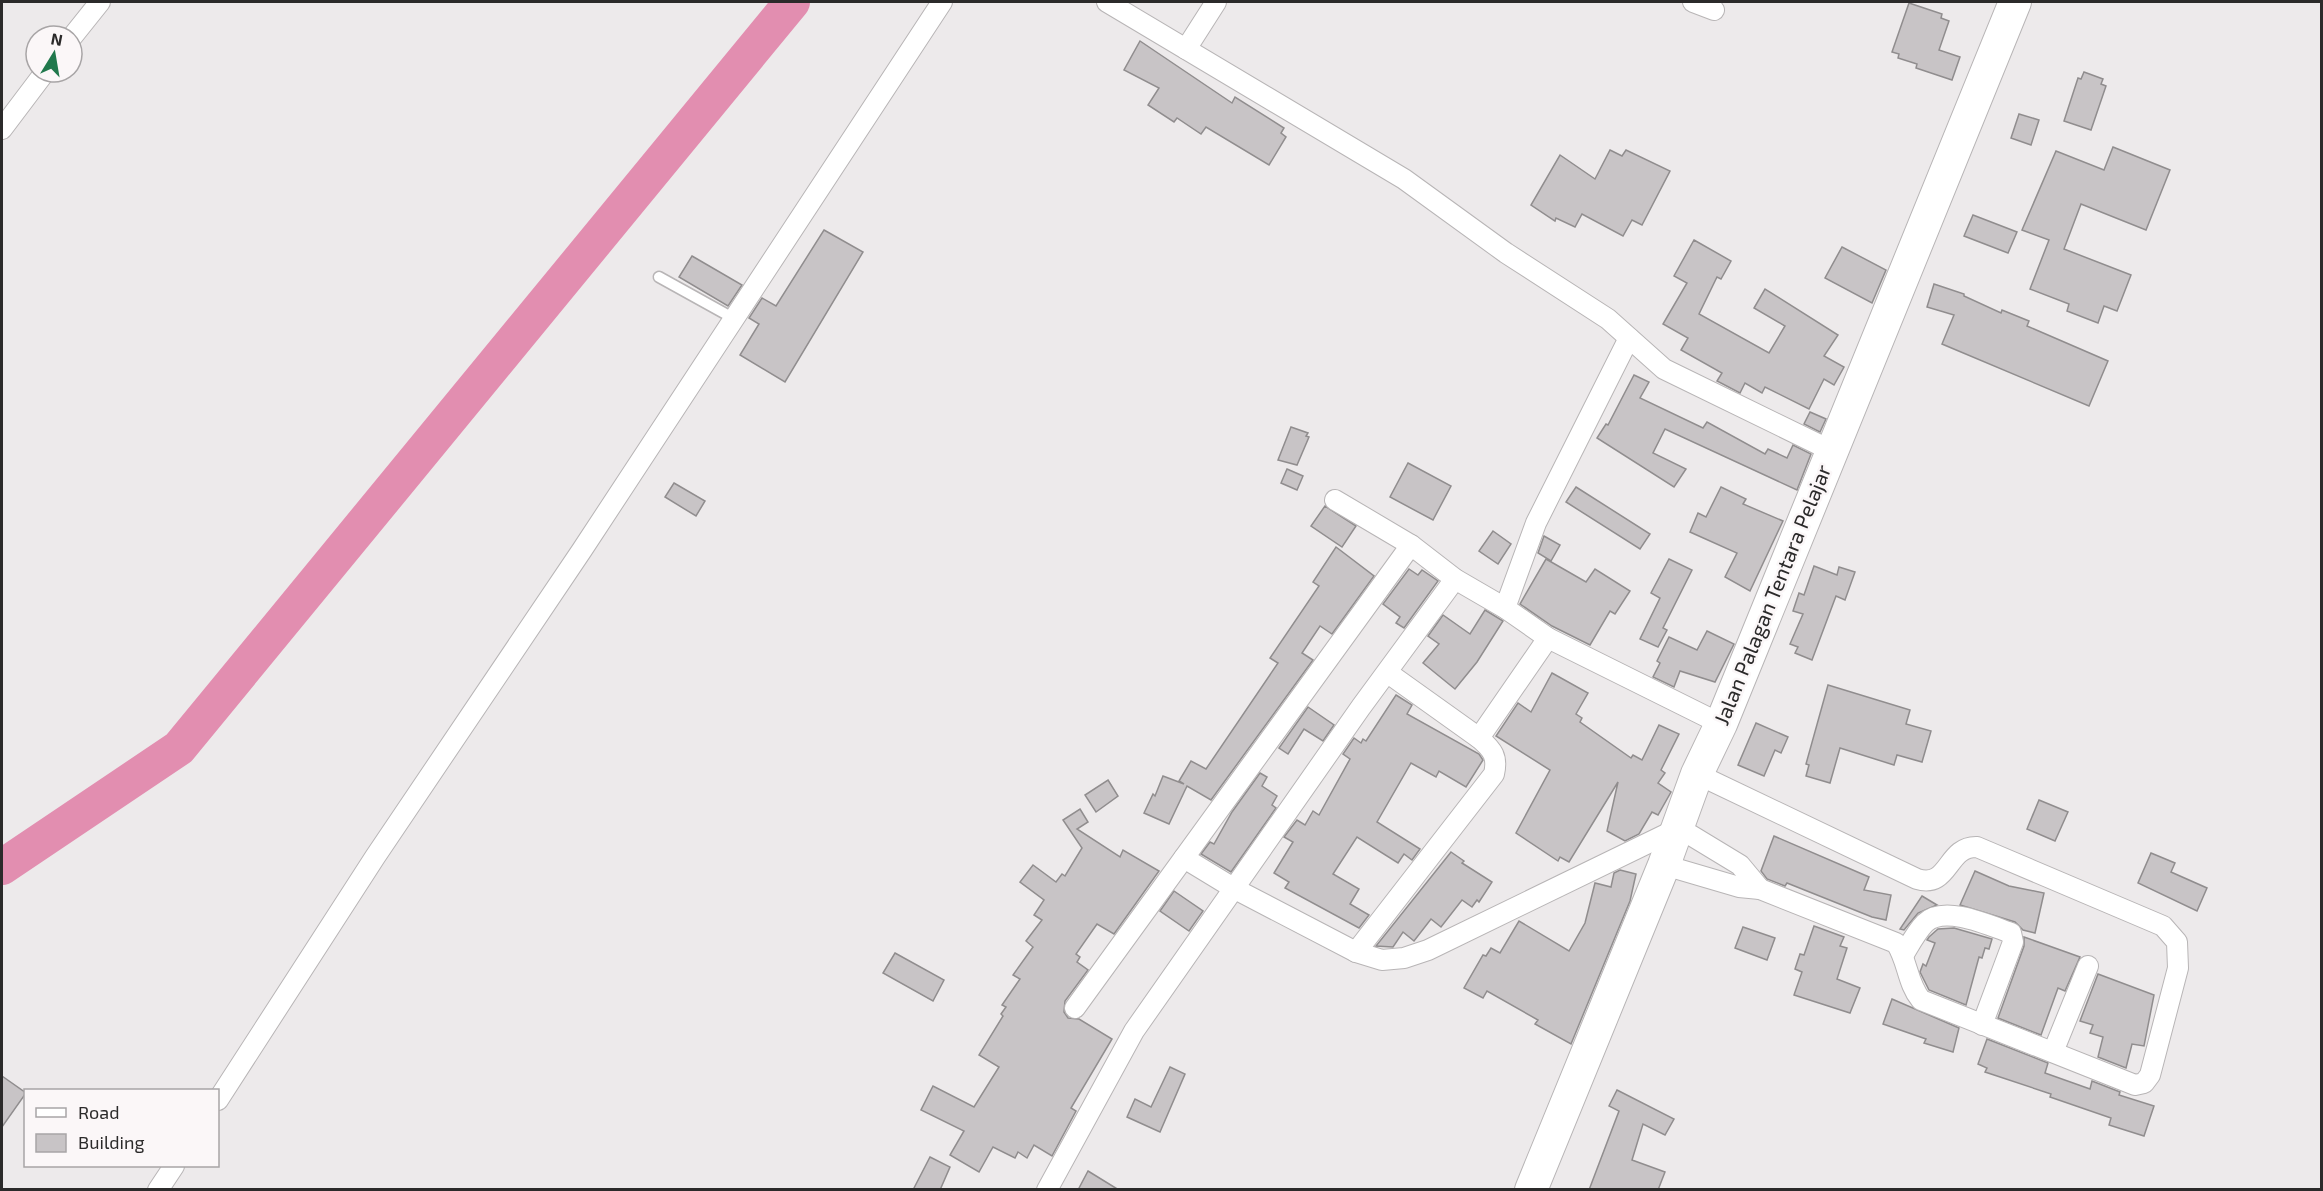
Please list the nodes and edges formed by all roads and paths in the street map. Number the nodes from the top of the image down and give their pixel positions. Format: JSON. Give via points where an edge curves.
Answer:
{"nodes":[{"id":1,"x":100,"y":2,"type":"edge"},
{"id":2,"x":942,"y":2,"type":"edge"},
{"id":3,"x":1107,"y":2,"type":"edge"},
{"id":4,"x":1216,"y":2,"type":"edge"},
{"id":5,"x":1693,"y":2,"type":"edge"},
{"id":6,"x":2013,"y":2,"type":"edge"},
{"id":7,"x":1714,"y":10,"type":"dead end"},
{"id":8,"x":83,"y":24,"type":"edge"},
{"id":9,"x":1186,"y":49,"type":"junction"},
{"id":10,"x":36,"y":84,"type":"edge"},
{"id":11,"x":2,"y":129,"type":"edge"},
{"id":12,"x":659,"y":277,"type":"dead end"},
{"id":13,"x":733,"y":318,"type":"junction"},
{"id":14,"x":1629,"y":338,"type":"junction"},
{"id":15,"x":1832,"y":451,"type":"junction"},
{"id":16,"x":1335,"y":500,"type":"dead end"},
{"id":17,"x":1411,"y":544,"type":"junction"},
{"id":18,"x":1455,"y":579,"type":"junction"},
{"id":19,"x":1505,"y":608,"type":"junction"},
{"id":20,"x":1548,"y":638,"type":"junction"},
{"id":21,"x":1388,"y":673,"type":"junction"},
{"id":22,"x":1721,"y":724,"type":"junction"},
{"id":23,"x":1479,"y":738,"type":"junction"},
{"id":24,"x":1698,"y":774,"type":"junction"},
{"id":25,"x":1679,"y":828,"type":"junction"},
{"id":26,"x":1184,"y":858,"type":"junction"},
{"id":27,"x":1664,"y":865,"type":"junction"},
{"id":28,"x":1235,"y":889,"type":"junction"},
{"id":29,"x":1760,"y":889,"type":"junction"},
{"id":30,"x":1356,"y":951,"type":"junction"},
{"id":31,"x":1904,"y":954,"type":"junction"},
{"id":32,"x":2088,"y":966,"type":"dead end"},
{"id":33,"x":1075,"y":1008,"type":"dead end"},
{"id":34,"x":1982,"y":1025,"type":"junction"},
{"id":35,"x":2053,"y":1052,"type":"junction"},
{"id":36,"x":219,"y":1098,"type":"edge"},
{"id":37,"x":173,"y":1167,"type":"edge"},
{"id":38,"x":158,"y":1190,"type":"edge"},
{"id":39,"x":1047,"y":1190,"type":"edge"},
{"id":40,"x":1531,"y":1190,"type":"edge"}],
"edges":[{"from":1,"to":8,"type":"street"},
{"from":2,"to":13,"type":"street"},
{"from":3,"to":9,"type":"street"},
{"from":4,"to":9,"type":"street"},
{"from":5,"to":7,"type":"street"},
{"from":6,"to":15,"type":"main road","name":"Jalan Palagan Tentara Pelajar"},
{"from":9,"to":14,"type":"street","via":[[1404,179],[1506,253],[1608,319]]},
{"from":10,"to":11,"type":"street"},
{"from":12,"to":13,"type":"lane"},
{"from":13,"to":36,"type":"street","via":[[375,856]]},
{"from":14,"to":15,"type":"street","via":[[1664,369]]},
{"from":14,"to":19,"type":"street","via":[[1536,523]]},
{"from":15,"to":22,"type":"main road","name":"Jalan Palagan Tentara Pelajar"},
{"from":16,"to":17,"type":"street"},
{"from":17,"to":18,"type":"street"},
{"from":17,"to":26,"type":"street"},
{"from":18,"to":19,"type":"street"},
{"from":18,"to":21,"type":"street"},
{"from":19,"to":20,"type":"street"},
{"from":20,"to":22,"type":"street"},
{"from":20,"to":23,"type":"street"},
{"from":21,"to":23,"type":"street"},
{"from":21,"to":28,"type":"street"},
{"from":22,"to":24,"type":"main road","name":"Jalan Palagan Tentara Pelajar"},
{"from":23,"to":30,"type":"street","via":[[1492,749],[1497,761],[1494,774]]},
{"from":24,"to":25,"type":"main road","name":"Jalan Palagan Tentara Pelajar"},
{"from":24,"to":35,"type":"street","via":[[1917,879],[1937,880],[1959,852],[1977,847],[2163,926],[2176,942],[2178,969],[2150,1075],[2144,1083],[2135,1085]]},
{"from":25,"to":27,"type":"main road","name":"Jalan Palagan Tentara Pelajar"},
{"from":25,"to":29,"type":"street","via":[[1740,865]]},
{"from":25,"to":30,"type":"street","via":[[1428,950],[1382,960]]},
{"from":26,"to":28,"type":"street"},
{"from":26,"to":33,"type":"street"},
{"from":27,"to":29,"type":"street","via":[[1739,887]]},
{"from":27,"to":40,"type":"main road","name":"Jalan Palagan Tentara Pelajar"},
{"from":28,"to":30,"type":"street"},
{"from":28,"to":39,"type":"street","via":[[1134,1031]]},
{"from":29,"to":31,"type":"street","via":[[1896,943]]},
{"from":31,"to":34,"type":"street","via":[[1912,988],[1921,1000]]},
{"from":31,"to":34,"type":"street","via":[[1926,922],[1939,917],[1966,917],[2011,933],[2013,942]]},
{"from":32,"to":35,"type":"street"},
{"from":34,"to":35,"type":"street"},
{"from":37,"to":38,"type":"street"}]}
